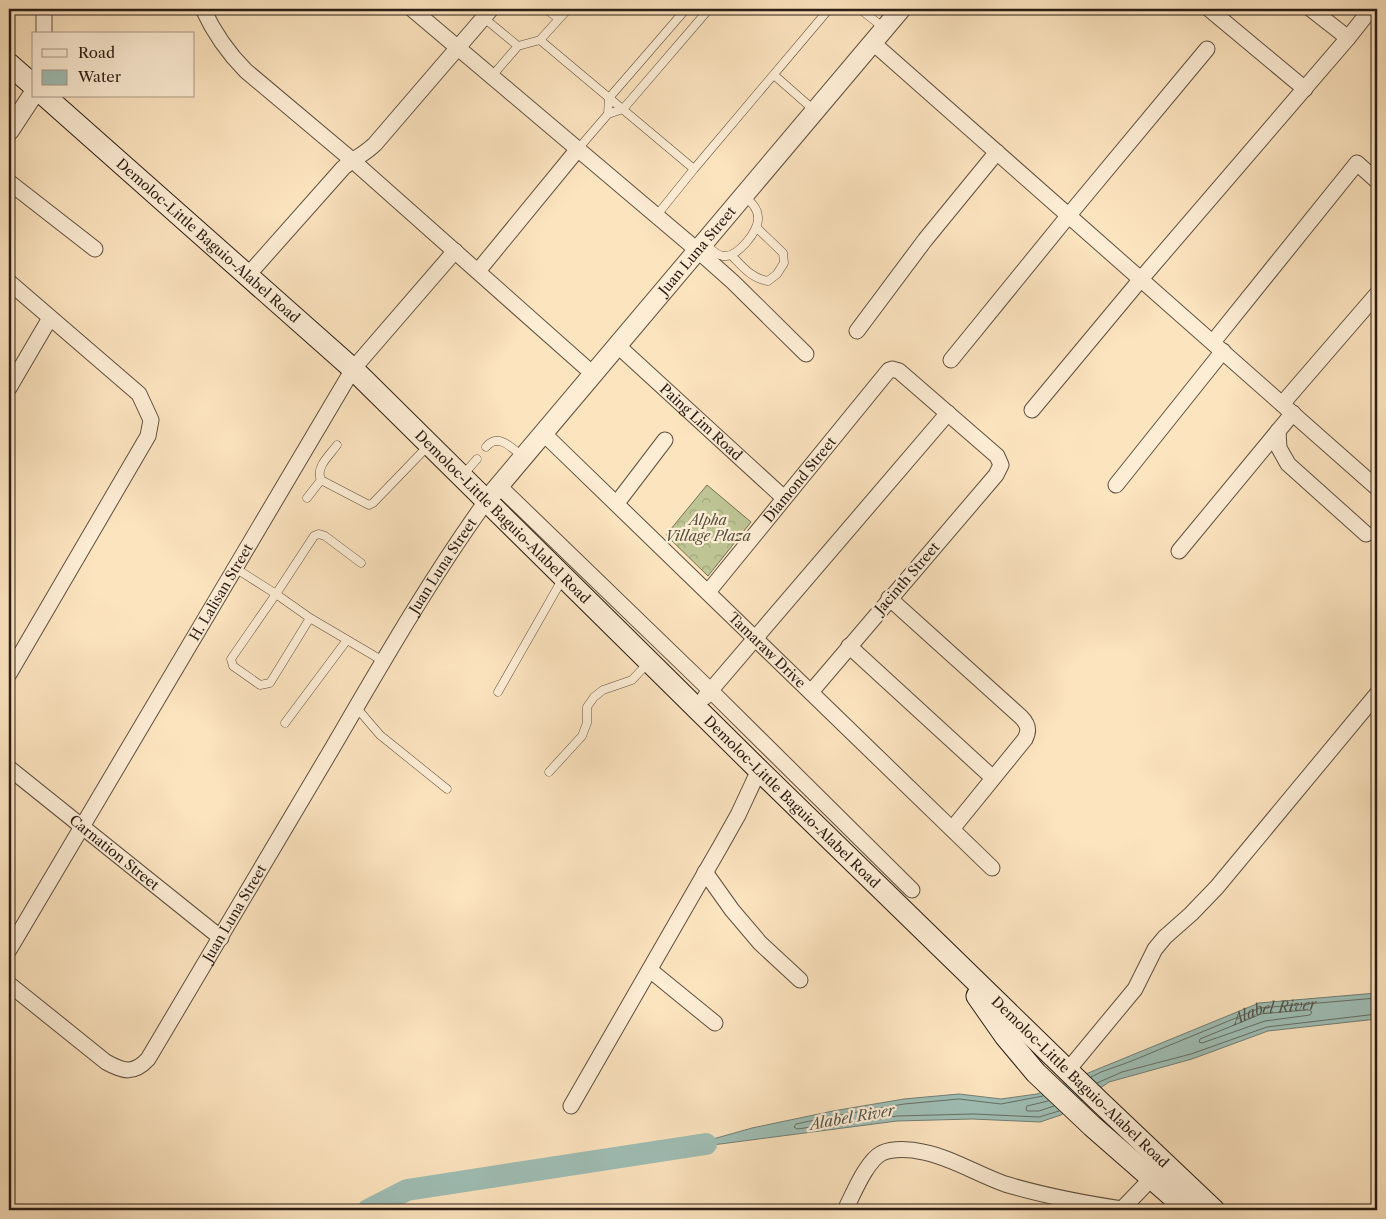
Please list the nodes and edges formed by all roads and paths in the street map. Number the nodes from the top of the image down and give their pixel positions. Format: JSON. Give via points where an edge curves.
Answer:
{"nodes":[{"id":1,"x":44,"y":9,"type":"edge"},
{"id":2,"x":203,"y":9,"type":"edge"},
{"id":3,"x":412,"y":9,"type":"edge"},
{"id":4,"x":546,"y":9,"type":"edge"},
{"id":5,"x":568,"y":9,"type":"edge"},
{"id":6,"x":709,"y":9,"type":"edge"},
{"id":7,"x":829,"y":9,"type":"edge"},
{"id":8,"x":860,"y":9,"type":"edge"},
{"id":9,"x":901,"y":9,"type":"edge"},
{"id":10,"x":1209,"y":9,"type":"edge"},
{"id":11,"x":1311,"y":9,"type":"edge"},
{"id":12,"x":1371,"y":9,"type":"edge"},
{"id":13,"x":684,"y":11,"type":"edge"},
{"id":14,"x":488,"y":13,"type":"edge"},
{"id":15,"x":559,"y":19,"type":"junction"},
{"id":16,"x":695,"y":25,"type":"junction"},
{"id":17,"x":44,"y":32,"type":"edge"},
{"id":18,"x":878,"y":36,"type":"junction"},
{"id":19,"x":1348,"y":38,"type":"junction"},
{"id":20,"x":540,"y":40,"type":"junction"},
{"id":21,"x":518,"y":46,"type":"junction"},
{"id":22,"x":458,"y":48,"type":"junction"},
{"id":23,"x":1207,"y":48,"type":"dead end"},
{"id":24,"x":9,"y":64,"type":"edge"},
{"id":25,"x":774,"y":75,"type":"junction"},
{"id":26,"x":492,"y":76,"type":"junction"},
{"id":27,"x":32,"y":84,"type":"edge"},
{"id":28,"x":1304,"y":89,"type":"junction"},
{"id":29,"x":32,"y":96,"type":"edge"},
{"id":30,"x":47,"y":98,"type":"edge"},
{"id":31,"x":609,"y":98,"type":"junction"},
{"id":32,"x":623,"y":109,"type":"junction"},
{"id":33,"x":815,"y":111,"type":"junction"},
{"id":34,"x":608,"y":114,"type":"junction"},
{"id":35,"x":9,"y":131,"type":"edge"},
{"id":36,"x":578,"y":149,"type":"junction"},
{"id":37,"x":997,"y":152,"type":"junction"},
{"id":38,"x":352,"y":160,"type":"junction"},
{"id":39,"x":694,"y":169,"type":"junction"},
{"id":40,"x":1377,"y":181,"type":"edge"},
{"id":41,"x":9,"y":182,"type":"edge"},
{"id":42,"x":744,"y":196,"type":"junction"},
{"id":43,"x":1069,"y":215,"type":"junction"},
{"id":44,"x":657,"y":216,"type":"junction"},
{"id":45,"x":757,"y":228,"type":"junction"},
{"id":46,"x":95,"y":249,"type":"dead end"},
{"id":47,"x":455,"y":251,"type":"junction"},
{"id":48,"x":706,"y":251,"type":"junction"},
{"id":49,"x":731,"y":255,"type":"junction"},
{"id":50,"x":478,"y":271,"type":"junction"},
{"id":51,"x":248,"y":276,"type":"junction"},
{"id":52,"x":1141,"y":278,"type":"junction"},
{"id":53,"x":9,"y":282,"type":"edge"},
{"id":54,"x":1377,"y":294,"type":"edge"},
{"id":55,"x":50,"y":318,"type":"junction"},
{"id":56,"x":857,"y":331,"type":"dead end"},
{"id":57,"x":617,"y":345,"type":"junction"},
{"id":58,"x":1218,"y":347,"type":"junction"},
{"id":59,"x":806,"y":354,"type":"dead end"},
{"id":60,"x":951,"y":360,"type":"dead end"},
{"id":61,"x":353,"y":369,"type":"junction"},
{"id":62,"x":593,"y":374,"type":"junction"},
{"id":63,"x":9,"y":388,"type":"edge"},
{"id":64,"x":1288,"y":409,"type":"junction"},
{"id":65,"x":1032,"y":410,"type":"dead end"},
{"id":66,"x":948,"y":413,"type":"junction"},
{"id":67,"x":1278,"y":431,"type":"junction"},
{"id":68,"x":543,"y":433,"type":"junction"},
{"id":69,"x":665,"y":440,"type":"dead end"},
{"id":70,"x":337,"y":445,"type":"dead end"},
{"id":71,"x":429,"y":445,"type":"junction"},
{"id":72,"x":486,"y":447,"type":"dead end"},
{"id":73,"x":523,"y":457,"type":"junction"},
{"id":74,"x":477,"y":458,"type":"dead end"},
{"id":75,"x":462,"y":476,"type":"junction"},
{"id":76,"x":321,"y":480,"type":"junction"},
{"id":77,"x":1375,"y":482,"type":"edge"},
{"id":78,"x":1116,"y":485,"type":"dead end"},
{"id":79,"x":493,"y":493,"type":"junction"},
{"id":80,"x":307,"y":498,"type":"dead end"},
{"id":81,"x":784,"y":498,"type":"junction"},
{"id":82,"x":617,"y":503,"type":"junction"},
{"id":83,"x":1366,"y":534,"type":"dead end"},
{"id":84,"x":1179,"y":551,"type":"dead end"},
{"id":85,"x":361,"y":563,"type":"dead end"},
{"id":86,"x":235,"y":568,"type":"junction"},
{"id":87,"x":564,"y":576,"type":"junction"},
{"id":88,"x":708,"y":592,"type":"junction"},
{"id":89,"x":276,"y":594,"type":"junction"},
{"id":90,"x":889,"y":598,"type":"junction"},
{"id":91,"x":310,"y":618,"type":"junction"},
{"id":92,"x":756,"y":637,"type":"junction"},
{"id":93,"x":347,"y":640,"type":"junction"},
{"id":94,"x":849,"y":646,"type":"junction"},
{"id":95,"x":383,"y":661,"type":"junction"},
{"id":96,"x":649,"y":661,"type":"junction"},
{"id":97,"x":9,"y":674,"type":"edge"},
{"id":98,"x":710,"y":690,"type":"junction"},
{"id":99,"x":498,"y":692,"type":"dead end"},
{"id":100,"x":811,"y":692,"type":"junction"},
{"id":101,"x":1377,"y":694,"type":"edge"},
{"id":102,"x":356,"y":706,"type":"junction"},
{"id":103,"x":695,"y":708,"type":"junction"},
{"id":104,"x":285,"y":723,"type":"dead end"},
{"id":105,"x":9,"y":768,"type":"edge"},
{"id":106,"x":759,"y":770,"type":"junction"},
{"id":107,"x":549,"y":772,"type":"dead end"},
{"id":108,"x":993,"y":778,"type":"junction"},
{"id":109,"x":447,"y":789,"type":"dead end"},
{"id":110,"x":82,"y":826,"type":"junction"},
{"id":111,"x":952,"y":828,"type":"junction"},
{"id":112,"x":992,"y":868,"type":"dead end"},
{"id":113,"x":705,"y":872,"type":"junction"},
{"id":114,"x":912,"y":890,"type":"dead end"},
{"id":115,"x":220,"y":938,"type":"junction"},
{"id":116,"x":9,"y":950,"type":"edge"},
{"id":117,"x":946,"y":952,"type":"junction"},
{"id":118,"x":650,"y":970,"type":"junction"},
{"id":119,"x":800,"y":980,"type":"dead end"},
{"id":120,"x":9,"y":984,"type":"edge"},
{"id":121,"x":715,"y":1023,"type":"dead end"},
{"id":122,"x":1070,"y":1072,"type":"junction"},
{"id":123,"x":571,"y":1106,"type":"dead end"},
{"id":124,"x":1151,"y":1179,"type":"junction"},
{"id":125,"x":845,"y":1210,"type":"edge"},
{"id":126,"x":1124,"y":1210,"type":"edge"},
{"id":127,"x":1188,"y":1210,"type":"edge"},
{"id":128,"x":1214,"y":1210,"type":"edge"}],
"edges":[{"from":1,"to":17,"type":"street"},
{"from":2,"to":38,"type":"street","via":[[232,57]]},
{"from":3,"to":22,"type":"street"},
{"from":4,"to":15,"type":"lane"},
{"from":5,"to":15,"type":"lane"},
{"from":6,"to":16,"type":"lane"},
{"from":7,"to":25,"type":"lane"},
{"from":8,"to":18,"type":"lane"},
{"from":9,"to":18,"type":"street","name":"Juan Luna Street"},
{"from":10,"to":28,"type":"street"},
{"from":11,"to":19,"type":"street"},
{"from":12,"to":19,"type":"street"},
{"from":13,"to":16,"type":"lane"},
{"from":13,"to":31,"type":"lane"},
{"from":14,"to":21,"type":"lane"},
{"from":14,"to":22,"type":"street"},
{"from":15,"to":20,"type":"lane"},
{"from":16,"to":32,"type":"lane"},
{"from":18,"to":33,"type":"street","name":"Juan Luna Street"},
{"from":18,"to":37,"type":"street"},
{"from":19,"to":28,"type":"street"},
{"from":20,"to":21,"type":"lane"},
{"from":20,"to":31,"type":"lane"},
{"from":21,"to":26,"type":"lane"},
{"from":22,"to":26,"type":"street"},
{"from":22,"to":38,"type":"street","via":[[376,144],[366,154]]},
{"from":23,"to":43,"type":"street"},
{"from":24,"to":27,"type":"main road"},
{"from":25,"to":33,"type":"lane"},
{"from":25,"to":39,"type":"lane"},
{"from":26,"to":36,"type":"street"},
{"from":28,"to":52,"type":"street"},
{"from":29,"to":35,"type":"street"},
{"from":30,"to":51,"type":"main road","name":"Demoloc-Little Baguio-Alabel Road"},
{"from":31,"to":32,"type":"lane"},
{"from":31,"to":34,"type":"lane"},
{"from":32,"to":34,"type":"lane"},
{"from":32,"to":39,"type":"lane"},
{"from":33,"to":42,"type":"street","name":"Juan Luna Street"},
{"from":34,"to":36,"type":"lane"},
{"from":36,"to":44,"type":"street"},
{"from":36,"to":50,"type":"street"},
{"from":37,"to":43,"type":"street"},
{"from":37,"to":56,"type":"street"},
{"from":38,"to":47,"type":"street"},
{"from":38,"to":51,"type":"street"},
{"from":39,"to":44,"type":"lane"},
{"from":40,"to":58,"type":"street","via":[[1357,163]]},
{"from":41,"to":46,"type":"street"},
{"from":42,"to":45,"type":"lane","via":[[755,206]]},
{"from":42,"to":48,"type":"street","name":"Juan Luna Street"},
{"from":43,"to":52,"type":"street"},
{"from":43,"to":60,"type":"street"},
{"from":44,"to":48,"type":"street"},
{"from":45,"to":49,"type":"lane","via":[[740,250]]},
{"from":45,"to":49,"type":"lane","via":[[783,253],[784,263],[777,274],[768,281],[758,279]]},
{"from":47,"to":50,"type":"street"},
{"from":47,"to":61,"type":"street","name":"H. Lalisan Street"},
{"from":48,"to":49,"type":"lane"},
{"from":48,"to":57,"type":"street","name":"Juan Luna Street"},
{"from":48,"to":59,"type":"street"},
{"from":50,"to":62,"type":"street"},
{"from":51,"to":61,"type":"main road","name":"Demoloc-Little Baguio-Alabel Road"},
{"from":52,"to":58,"type":"street"},
{"from":52,"to":65,"type":"street"},
{"from":53,"to":55,"type":"street"},
{"from":54,"to":64,"type":"street"},
{"from":55,"to":63,"type":"street"},
{"from":55,"to":97,"type":"street","via":[[139,394],[151,420],[148,436]]},
{"from":57,"to":62,"type":"street","name":"Juan Luna Street"},
{"from":57,"to":81,"type":"street","name":"Paing Lim Road"},
{"from":58,"to":64,"type":"street"},
{"from":58,"to":78,"type":"street"},
{"from":61,"to":71,"type":"main road","name":"Demoloc-Little Baguio-Alabel Road"},
{"from":61,"to":86,"type":"street","name":"H. Lalisan Street"},
{"from":62,"to":68,"type":"street","name":"Juan Luna Street"},
{"from":64,"to":67,"type":"street"},
{"from":64,"to":77,"type":"street"},
{"from":66,"to":81,"type":"street","name":"Diamond Street","via":[[899,371],[892,369]]},
{"from":66,"to":90,"type":"street","name":"Jacinth Street","via":[[997,456],[1001,465],[996,475]]},
{"from":66,"to":92,"type":"street"},
{"from":67,"to":83,"type":"street","via":[[1279,448],[1288,464]]},
{"from":67,"to":84,"type":"street"},
{"from":68,"to":73,"type":"street","name":"Juan Luna Street"},
{"from":68,"to":82,"type":"street","name":"Tamaraw Drive"},
{"from":69,"to":82,"type":"street"},
{"from":70,"to":76,"type":"lane","via":[[319,468]]},
{"from":71,"to":75,"type":"main road","name":"Demoloc-Little Baguio-Alabel Road"},
{"from":71,"to":76,"type":"lane","via":[[369,505]]},
{"from":72,"to":73,"type":"lane","via":[[497,440],[505,442]]},
{"from":73,"to":79,"type":"street","name":"Juan Luna Street"},
{"from":74,"to":75,"type":"lane"},
{"from":75,"to":79,"type":"main road","name":"Demoloc-Little Baguio-Alabel Road"},
{"from":76,"to":80,"type":"lane"},
{"from":79,"to":87,"type":"main road","name":"Demoloc-Little Baguio-Alabel Road"},
{"from":79,"to":95,"type":"street","name":"Juan Luna Street","via":[[452,551]]},
{"from":79,"to":98,"type":"street"},
{"from":81,"to":88,"type":"street","name":"Diamond Street"},
{"from":82,"to":88,"type":"street","name":"Tamaraw Drive"},
{"from":85,"to":89,"type":"lane","via":[[319,534],[314,536]]},
{"from":86,"to":89,"type":"lane"},
{"from":86,"to":110,"type":"street","name":"H. Lalisan Street"},
{"from":87,"to":96,"type":"main road","name":"Demoloc-Little Baguio-Alabel Road"},
{"from":87,"to":99,"type":"lane"},
{"from":88,"to":92,"type":"street","name":"Tamaraw Drive"},
{"from":89,"to":91,"type":"lane"},
{"from":89,"to":91,"type":"lane","via":[[231,659],[233,666],[247,677],[260,685],[270,683]]},
{"from":90,"to":94,"type":"street","name":"Jacinth Street"},
{"from":90,"to":108,"type":"street","via":[[1026,723],[1025,738]]},
{"from":91,"to":93,"type":"lane"},
{"from":92,"to":98,"type":"street"},
{"from":92,"to":100,"type":"street","name":"Tamaraw Drive"},
{"from":93,"to":95,"type":"lane"},
{"from":93,"to":104,"type":"lane"},
{"from":94,"to":100,"type":"street","name":"Jacinth Street"},
{"from":94,"to":108,"type":"street"},
{"from":95,"to":102,"type":"street","name":"Juan Luna Street"},
{"from":96,"to":103,"type":"main road","name":"Demoloc-Little Baguio-Alabel Road"},
{"from":96,"to":107,"type":"lane","via":[[632,680],[594,696],[588,707],[582,736]]},
{"from":98,"to":103,"type":"street"},
{"from":98,"to":114,"type":"street"},
{"from":100,"to":111,"type":"street","name":"Tamaraw Drive"},
{"from":101,"to":122,"type":"street","via":[[1217,887],[1155,949],[1135,989]]},
{"from":102,"to":109,"type":"lane","via":[[380,735]]},
{"from":102,"to":115,"type":"street","name":"Juan Luna Street"},
{"from":103,"to":106,"type":"main road","name":"Demoloc-Little Baguio-Alabel Road"},
{"from":105,"to":110,"type":"street","name":"Carnation Street"},
{"from":106,"to":113,"type":"street"},
{"from":106,"to":117,"type":"main road","name":"Demoloc-Little Baguio-Alabel Road"},
{"from":108,"to":111,"type":"street"},
{"from":110,"to":115,"type":"street","name":"Carnation Street"},
{"from":110,"to":116,"type":"street","name":"H. Lalisan Street"},
{"from":111,"to":112,"type":"street","name":"Tamaraw Drive"},
{"from":113,"to":118,"type":"street"},
{"from":113,"to":119,"type":"street","via":[[760,943]]},
{"from":115,"to":120,"type":"street","name":"Juan Luna Street","via":[[148,1059],[133,1070],[116,1068],[100,1058]]},
{"from":117,"to":122,"type":"main road","name":"Demoloc-Little Baguio-Alabel Road"},
{"from":117,"to":124,"type":"main road","name":"Demoloc-Little Baguio-Alabel Road","via":[[1005,1036],[1044,1081]]},
{"from":118,"to":121,"type":"street"},
{"from":118,"to":123,"type":"street"},
{"from":122,"to":128,"type":"main road","name":"Demoloc-Little Baguio-Alabel Road"},
{"from":124,"to":126,"type":"street"},
{"from":124,"to":127,"type":"main road","name":"Demoloc-Little Baguio-Alabel Road"},
{"from":125,"to":126,"type":"street","via":[[875,1158],[893,1150],[906,1150],[924,1152],[1033,1192]]}]}
